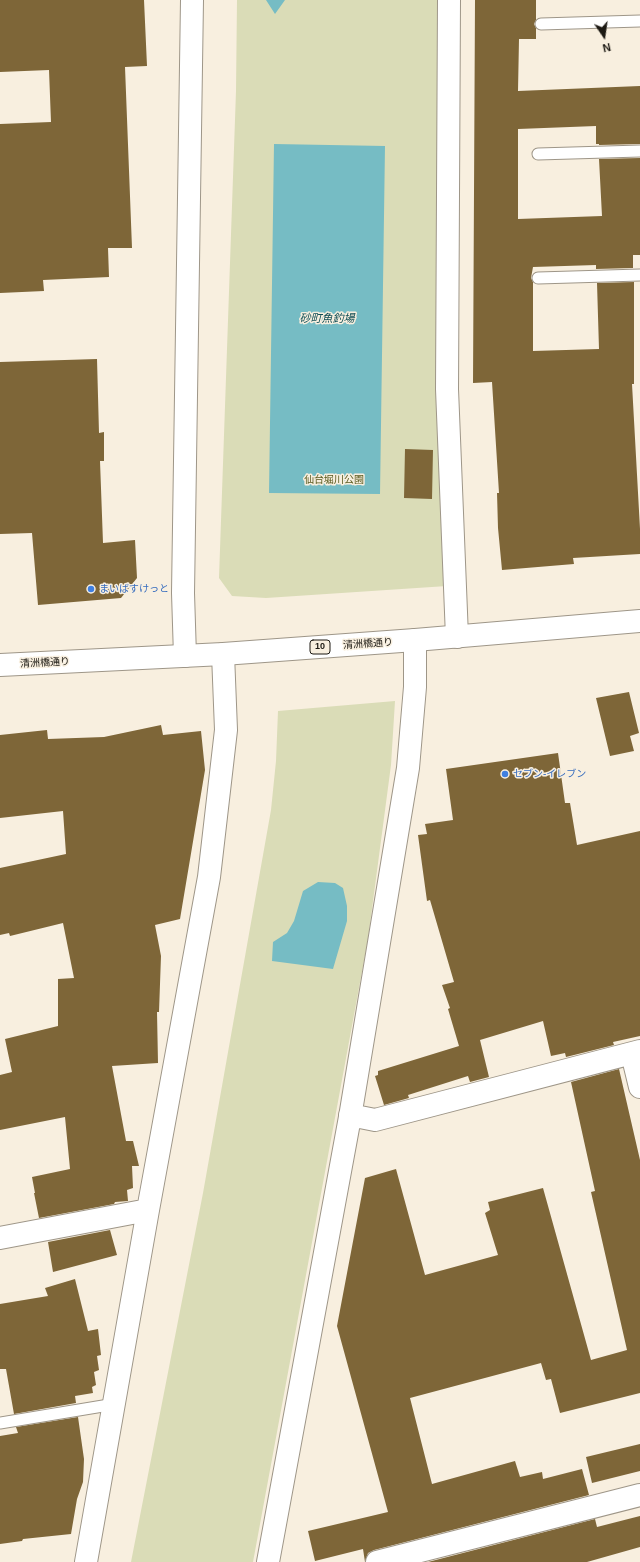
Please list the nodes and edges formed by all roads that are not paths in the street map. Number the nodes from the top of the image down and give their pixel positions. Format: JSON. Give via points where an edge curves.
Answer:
{"nodes":[{"id":1,"x":192,"y":0,"type":"edge"},
{"id":2,"x":449,"y":0,"type":"edge"},
{"id":3,"x":640,"y":21,"type":"edge"},
{"id":4,"x":540,"y":24,"type":"dead end"},
{"id":5,"x":640,"y":151,"type":"edge"},
{"id":6,"x":538,"y":154,"type":"dead end"},
{"id":7,"x":640,"y":276,"type":"edge"},
{"id":8,"x":538,"y":278,"type":"dead end"},
{"id":9,"x":640,"y":621,"type":"edge"},
{"id":10,"x":457,"y":637,"type":"junction"},
{"id":11,"x":415,"y":640,"type":"junction"},
{"id":12,"x":223,"y":654,"type":"junction"},
{"id":13,"x":184,"y":656,"type":"junction"},
{"id":14,"x":0,"y":665,"type":"edge"},
{"id":15,"x":636,"y":1052,"type":"edge"},
{"id":16,"x":640,"y":1088,"type":"edge"},
{"id":17,"x":350,"y":1115,"type":"junction"},
{"id":18,"x":148,"y":1210,"type":"junction"},
{"id":19,"x":0,"y":1238,"type":"edge"},
{"id":20,"x":115,"y":1404,"type":"junction"},
{"id":21,"x":0,"y":1423,"type":"edge"},
{"id":22,"x":640,"y":1495,"type":"edge"},
{"id":23,"x":86,"y":1562,"type":"edge"},
{"id":24,"x":268,"y":1562,"type":"edge"},
{"id":25,"x":377,"y":1562,"type":"edge"}],
"edges":[{"from":1,"to":13,"type":"street"},
{"from":2,"to":10,"type":"street","via":[[447,389]]},
{"from":3,"to":4,"type":"lane"},
{"from":5,"to":6,"type":"lane"},
{"from":7,"to":8,"type":"lane"},
{"from":9,"to":10,"type":"street","name":"清洲橋通り","number":"10"},
{"from":10,"to":11,"type":"street","name":"清洲橋通り","number":"10"},
{"from":11,"to":12,"type":"street","name":"清洲橋通り","number":"10"},
{"from":11,"to":17,"type":"street","via":[[415,687],[408,768]]},
{"from":12,"to":13,"type":"street","name":"清洲橋通り","number":"10"},
{"from":12,"to":18,"type":"street","via":[[226,730],[209,877]]},
{"from":13,"to":14,"type":"street","name":"清洲橋通り","number":"10"},
{"from":15,"to":16,"type":"street"},
{"from":15,"to":17,"type":"street","via":[[375,1120]]},
{"from":17,"to":24,"type":"street"},
{"from":18,"to":19,"type":"street"},
{"from":18,"to":20,"type":"street"},
{"from":20,"to":21,"type":"lane"},
{"from":20,"to":23,"type":"street"},
{"from":22,"to":25,"type":"street"}]}
